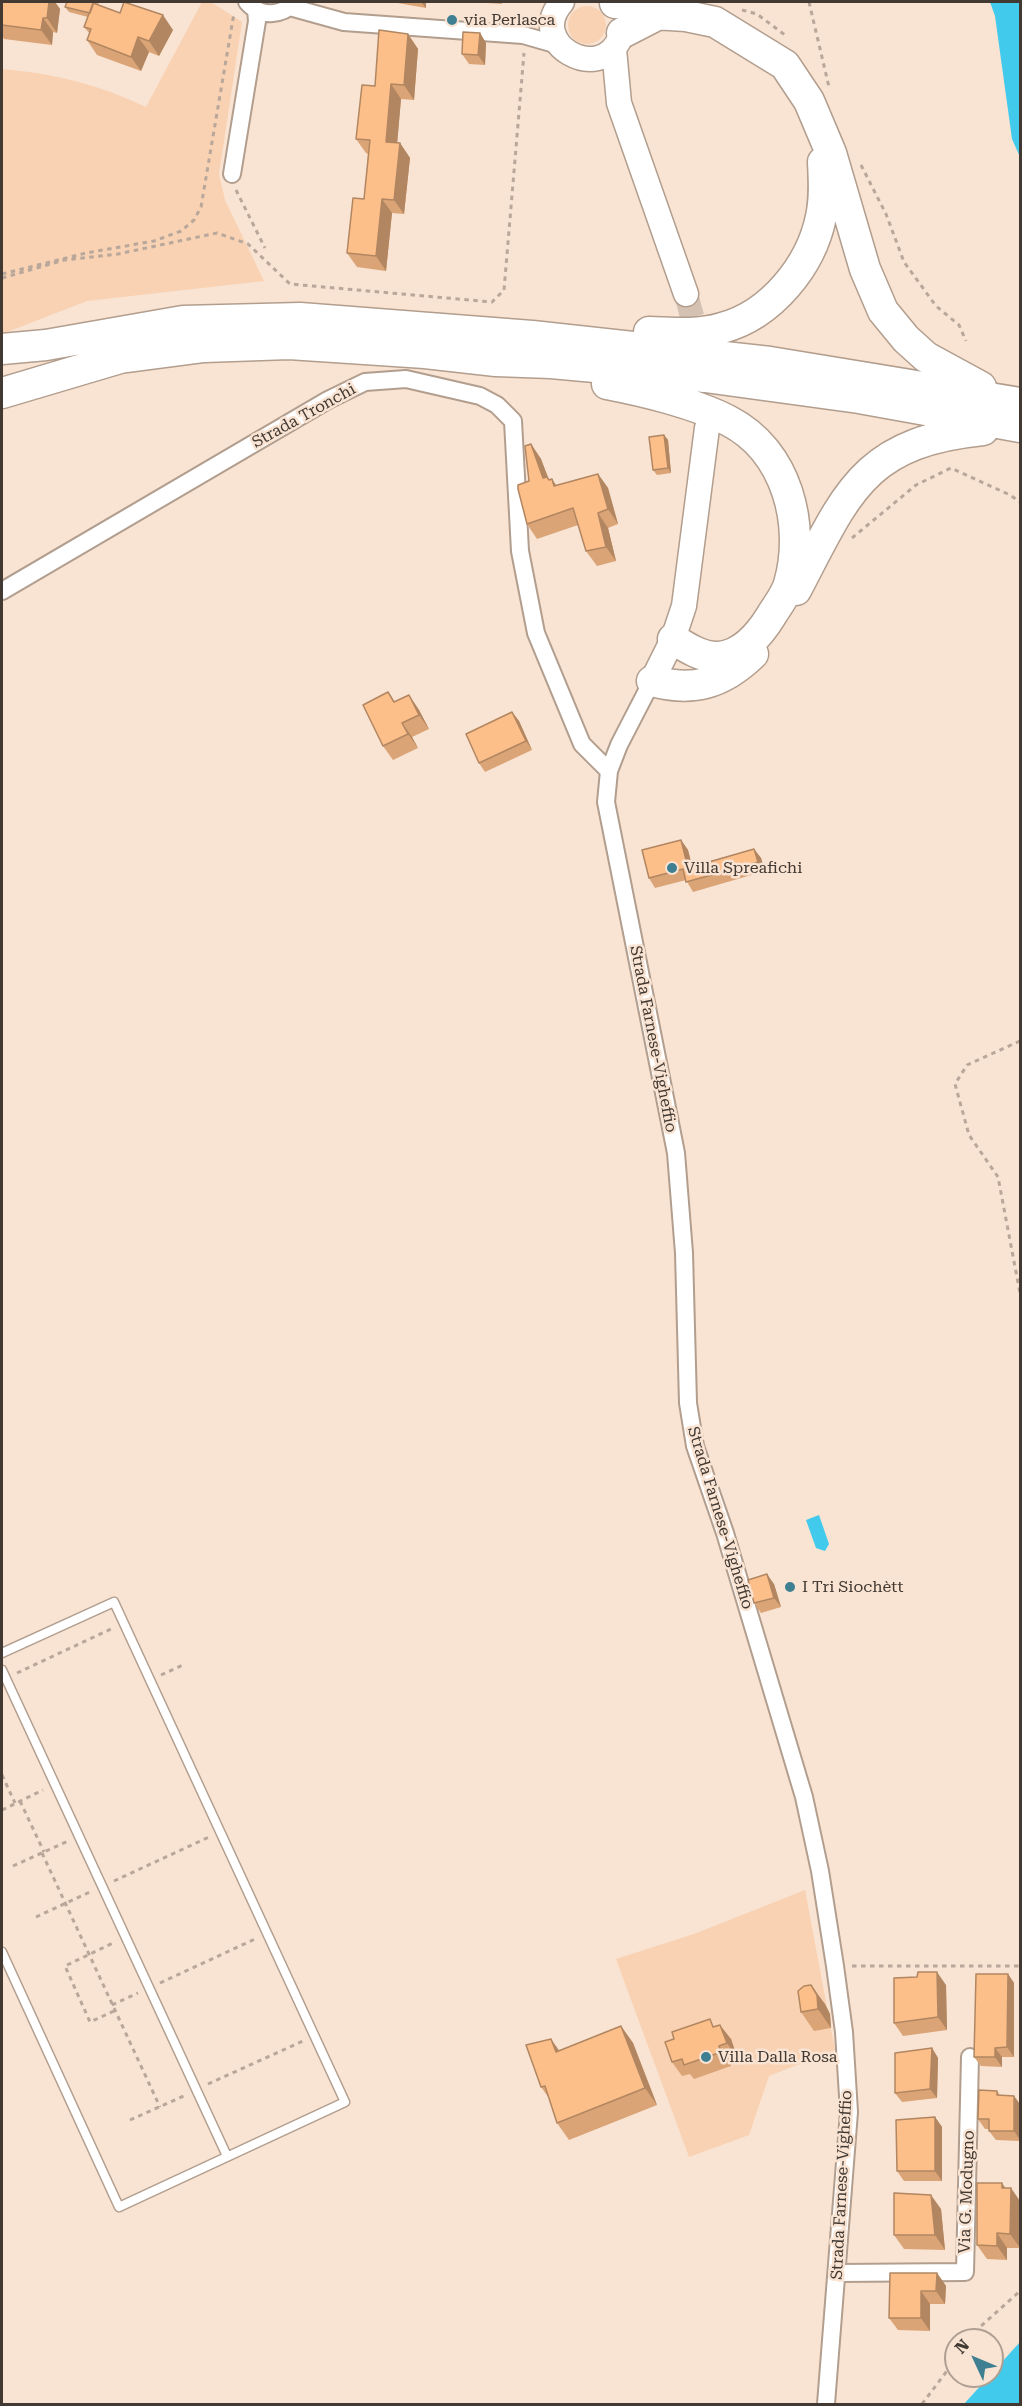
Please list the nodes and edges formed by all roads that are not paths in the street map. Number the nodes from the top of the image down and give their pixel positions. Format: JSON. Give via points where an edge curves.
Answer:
{"nodes":[{"id":1,"x":312,"y":2,"type":"edge"},
{"id":2,"x":615,"y":2,"type":"edge"},
{"id":3,"x":293,"y":4,"type":"edge"},
{"id":4,"x":246,"y":6,"type":"edge"},
{"id":5,"x":556,"y":7,"type":"edge"},
{"id":6,"x":657,"y":15,"type":"junction"},
{"id":7,"x":333,"y":20,"type":"junction"},
{"id":8,"x":523,"y":35,"type":"junction"},
{"id":9,"x":618,"y":41,"type":"junction"},
{"id":10,"x":558,"y":45,"type":"junction"},
{"id":11,"x":581,"y":58,"type":"junction"},
{"id":12,"x":619,"y":103,"type":"junction"},
{"id":13,"x":820,"y":129,"type":"junction"},
{"id":14,"x":231,"y":174,"type":"road end"},
{"id":15,"x":686,"y":294,"type":"tunnel mouth"},
{"id":16,"x":532,"y":336,"type":"junction"},
{"id":17,"x":69,"y":340,"type":"junction"},
{"id":18,"x":2,"y":349,"type":"edge"},
{"id":19,"x":2,"y":361,"type":"edge"},
{"id":20,"x":496,"y":361,"type":"junction"},
{"id":21,"x":2,"y":393,"type":"edge"},
{"id":22,"x":1019,"y":415,"type":"edge"},
{"id":23,"x":707,"y":428,"type":"tunnel mouth"},
{"id":24,"x":2,"y":591,"type":"edge"},
{"id":25,"x":673,"y":639,"type":"junction"},
{"id":26,"x":652,"y":681,"type":"junction"},
{"id":27,"x":609,"y":771,"type":"junction"},
{"id":28,"x":2,"y":1653,"type":"edge"},
{"id":29,"x":3,"y":1674,"type":"edge"},
{"id":30,"x":2,"y":1952,"type":"edge"},
{"id":31,"x":970,"y":2057,"type":"dead end"},
{"id":32,"x":227,"y":2157,"type":"junction"},
{"id":33,"x":838,"y":2273,"type":"junction"},
{"id":34,"x":826,"y":2404,"type":"edge"}],
"edges":[{"from":1,"to":7,"type":"street"},
{"from":2,"to":6,"type":"highway","via":[[632,4]]},
{"from":2,"to":9,"type":"street","via":[[622,17]]},
{"from":3,"to":4,"type":"street","via":[[274,14]]},
{"from":3,"to":7,"type":"street"},
{"from":4,"to":14,"type":"street","via":[[257,21]]},
{"from":5,"to":8,"type":"street"},
{"from":5,"to":10,"type":"street","via":[[552,28]]},
{"from":6,"to":9,"type":"highway"},
{"from":6,"to":13,"type":"highway","via":[[716,22],[785,65],[804,92]]},
{"from":7,"to":8,"type":"street"},
{"from":8,"to":10,"type":"street"},
{"from":9,"to":11,"type":"street","via":[[596,58]]},
{"from":9,"to":12,"type":"street"},
{"from":10,"to":11,"type":"street"},
{"from":11,"to":12,"type":"street","via":[[602,78]]},
{"from":12,"to":15,"type":"street"},
{"from":13,"to":16,"type":"highway","via":[[824,197],[815,238],[785,287],[752,315],[709,331],[603,329],[553,337]]},
{"from":13,"to":22,"type":"highway","via":[[834,162],[869,280],[888,318],[934,363],[993,393]]},
{"from":16,"to":17,"type":"highway","via":[[261,317],[183,321]]},
{"from":16,"to":22,"type":"highway","via":[[770,362]]},
{"from":17,"to":18,"type":"highway"},
{"from":17,"to":19,"type":"highway"},
{"from":20,"to":21,"type":"highway","via":[[289,344],[204,347],[120,358]]},
{"from":20,"to":22,"type":"highway","via":[[744,382]]},
{"from":20,"to":25,"type":"highway","via":[[646,392],[730,422],[778,466],[790,499],[796,537],[789,585],[762,631],[735,653],[718,657],[694,652]]},
{"from":22,"to":26,"type":"highway","via":[[947,433],[888,455],[862,477],[832,520],[765,643],[716,681],[676,688]]},
{"from":23,"to":25,"type":"street","name":"Strada Farnese-Vigheffio","via":[[684,606]]},
{"from":24,"to":27,"type":"street","name":"Strada Tronchi","via":[[364,382],[406,379],[480,396],[497,405],[513,421],[520,551],[536,633],[582,744]]},
{"from":25,"to":26,"type":"street","name":"Strada Farnese-Vigheffio"},
{"from":26,"to":27,"type":"street","name":"Strada Farnese-Vigheffio"},
{"from":27,"to":33,"type":"street","name":"Strada Farnese-Vigheffio","via":[[606,802],[677,1163],[684,1253],[686,1381],[695,1446],[804,1797],[835,1966],[849,2112]]},
{"from":28,"to":32,"type":"lane","via":[[114,1602],[345,2102]]},
{"from":29,"to":32,"type":"lane"},
{"from":30,"to":32,"type":"lane","via":[[119,2207]]},
{"from":31,"to":33,"type":"street","name":"Via G. Modugno","via":[[965,2272]]},
{"from":33,"to":34,"type":"street","name":"Strada Farnese-Vigheffio"}]}
